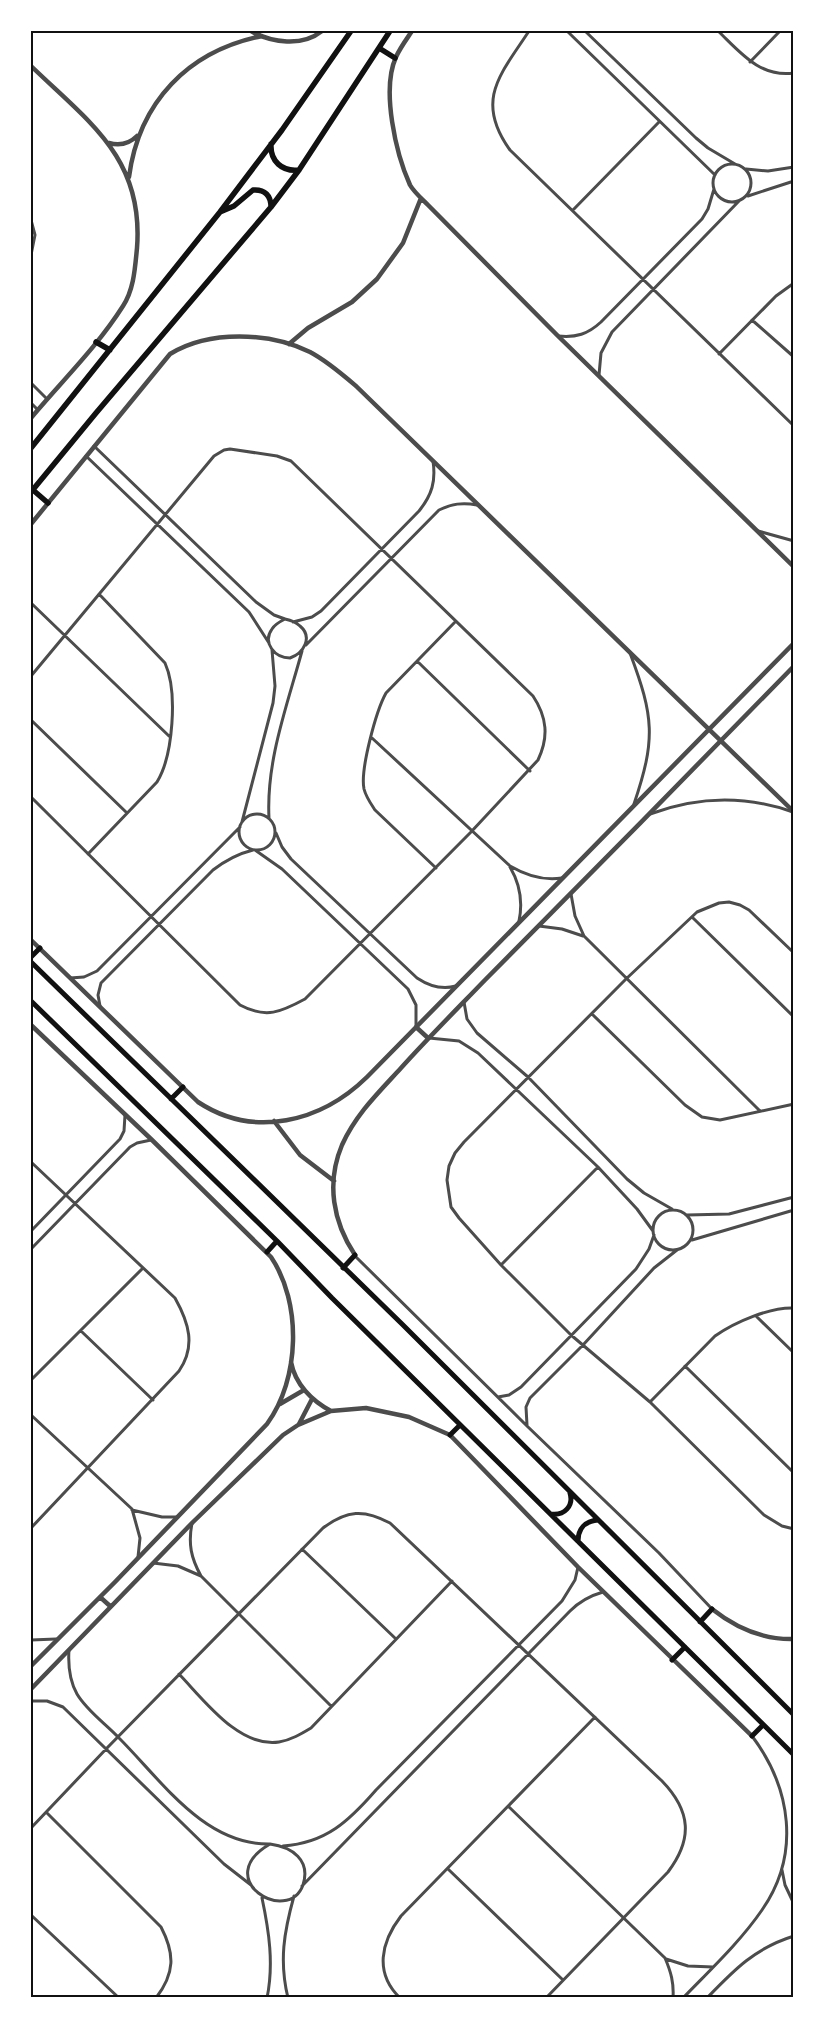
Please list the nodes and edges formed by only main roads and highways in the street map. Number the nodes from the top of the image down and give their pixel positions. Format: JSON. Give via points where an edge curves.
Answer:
{"nodes":[{"id":1,"x":351,"y":31,"type":"edge"},
{"id":2,"x":390,"y":31,"type":"edge"},
{"id":3,"x":379,"y":48,"type":"junction"},
{"id":4,"x":395,"y":58,"type":"road end"},
{"id":5,"x":271,"y":144,"type":"junction"},
{"id":6,"x":299,"y":170,"type":"junction"},
{"id":7,"x":271,"y":207,"type":"junction"},
{"id":8,"x":220,"y":212,"type":"junction"},
{"id":9,"x":96,"y":342,"type":"road end"},
{"id":10,"x":110,"y":350,"type":"junction"},
{"id":11,"x":31,"y":448,"type":"edge"},
{"id":12,"x":32,"y":491,"type":"edge"},
{"id":13,"x":48,"y":503,"type":"road end"},
{"id":14,"x":40,"y":948,"type":"road end"},
{"id":15,"x":31,"y":957,"type":"edge"},
{"id":16,"x":31,"y":962,"type":"edge"},
{"id":17,"x":31,"y":1001,"type":"edge"},
{"id":18,"x":183,"y":1087,"type":"road end"},
{"id":19,"x":171,"y":1099,"type":"junction"},
{"id":20,"x":277,"y":1241,"type":"junction"},
{"id":21,"x":266,"y":1252,"type":"road end"},
{"id":22,"x":355,"y":1256,"type":"road end"},
{"id":23,"x":343,"y":1268,"type":"junction"},
{"id":24,"x":460,"y":1425,"type":"junction"},
{"id":25,"x":450,"y":1435,"type":"road end"},
{"id":26,"x":570,"y":1492,"type":"junction"},
{"id":27,"x":550,"y":1513,"type":"junction"},
{"id":28,"x":598,"y":1520,"type":"junction"},
{"id":29,"x":578,"y":1541,"type":"junction"},
{"id":30,"x":712,"y":1609,"type":"road end"},
{"id":31,"x":700,"y":1622,"type":"junction"},
{"id":32,"x":685,"y":1647,"type":"junction"},
{"id":33,"x":672,"y":1660,"type":"road end"},
{"id":34,"x":794,"y":1715,"type":"edge"},
{"id":35,"x":763,"y":1725,"type":"junction"},
{"id":36,"x":752,"y":1736,"type":"road end"},
{"id":37,"x":794,"y":1755,"type":"edge"}],
"edges":[{"from":1,"to":5,"type":"main road"},
{"from":2,"to":3,"type":"main road"},
{"from":3,"to":4,"type":"main road"},
{"from":3,"to":6,"type":"main road"},
{"from":5,"to":6,"type":"main road","via":[[276,163],[289,170]]},
{"from":5,"to":8,"type":"main road"},
{"from":6,"to":7,"type":"main road"},
{"from":7,"to":8,"type":"main road","via":[[267,193],[253,190],[234,206]]},
{"from":7,"to":12,"type":"main road"},
{"from":8,"to":10,"type":"main road"},
{"from":9,"to":10,"type":"main road"},
{"from":10,"to":11,"type":"main road"},
{"from":12,"to":13,"type":"main road"},
{"from":14,"to":15,"type":"main road"},
{"from":16,"to":19,"type":"main road"},
{"from":17,"to":20,"type":"main road"},
{"from":18,"to":19,"type":"main road"},
{"from":19,"to":23,"type":"main road"},
{"from":20,"to":21,"type":"main road"},
{"from":20,"to":24,"type":"main road"},
{"from":22,"to":23,"type":"main road"},
{"from":23,"to":26,"type":"main road"},
{"from":24,"to":25,"type":"main road"},
{"from":24,"to":27,"type":"main road"},
{"from":26,"to":27,"type":"main road","via":[[568,1508],[558,1514]]},
{"from":26,"to":28,"type":"main road"},
{"from":27,"to":29,"type":"main road"},
{"from":28,"to":29,"type":"main road","via":[[582,1528]]},
{"from":28,"to":31,"type":"main road"},
{"from":29,"to":32,"type":"main road"},
{"from":30,"to":31,"type":"main road"},
{"from":31,"to":34,"type":"main road"},
{"from":32,"to":33,"type":"main road"},
{"from":32,"to":35,"type":"main road"},
{"from":35,"to":36,"type":"main road"},
{"from":35,"to":37,"type":"main road"}]}
